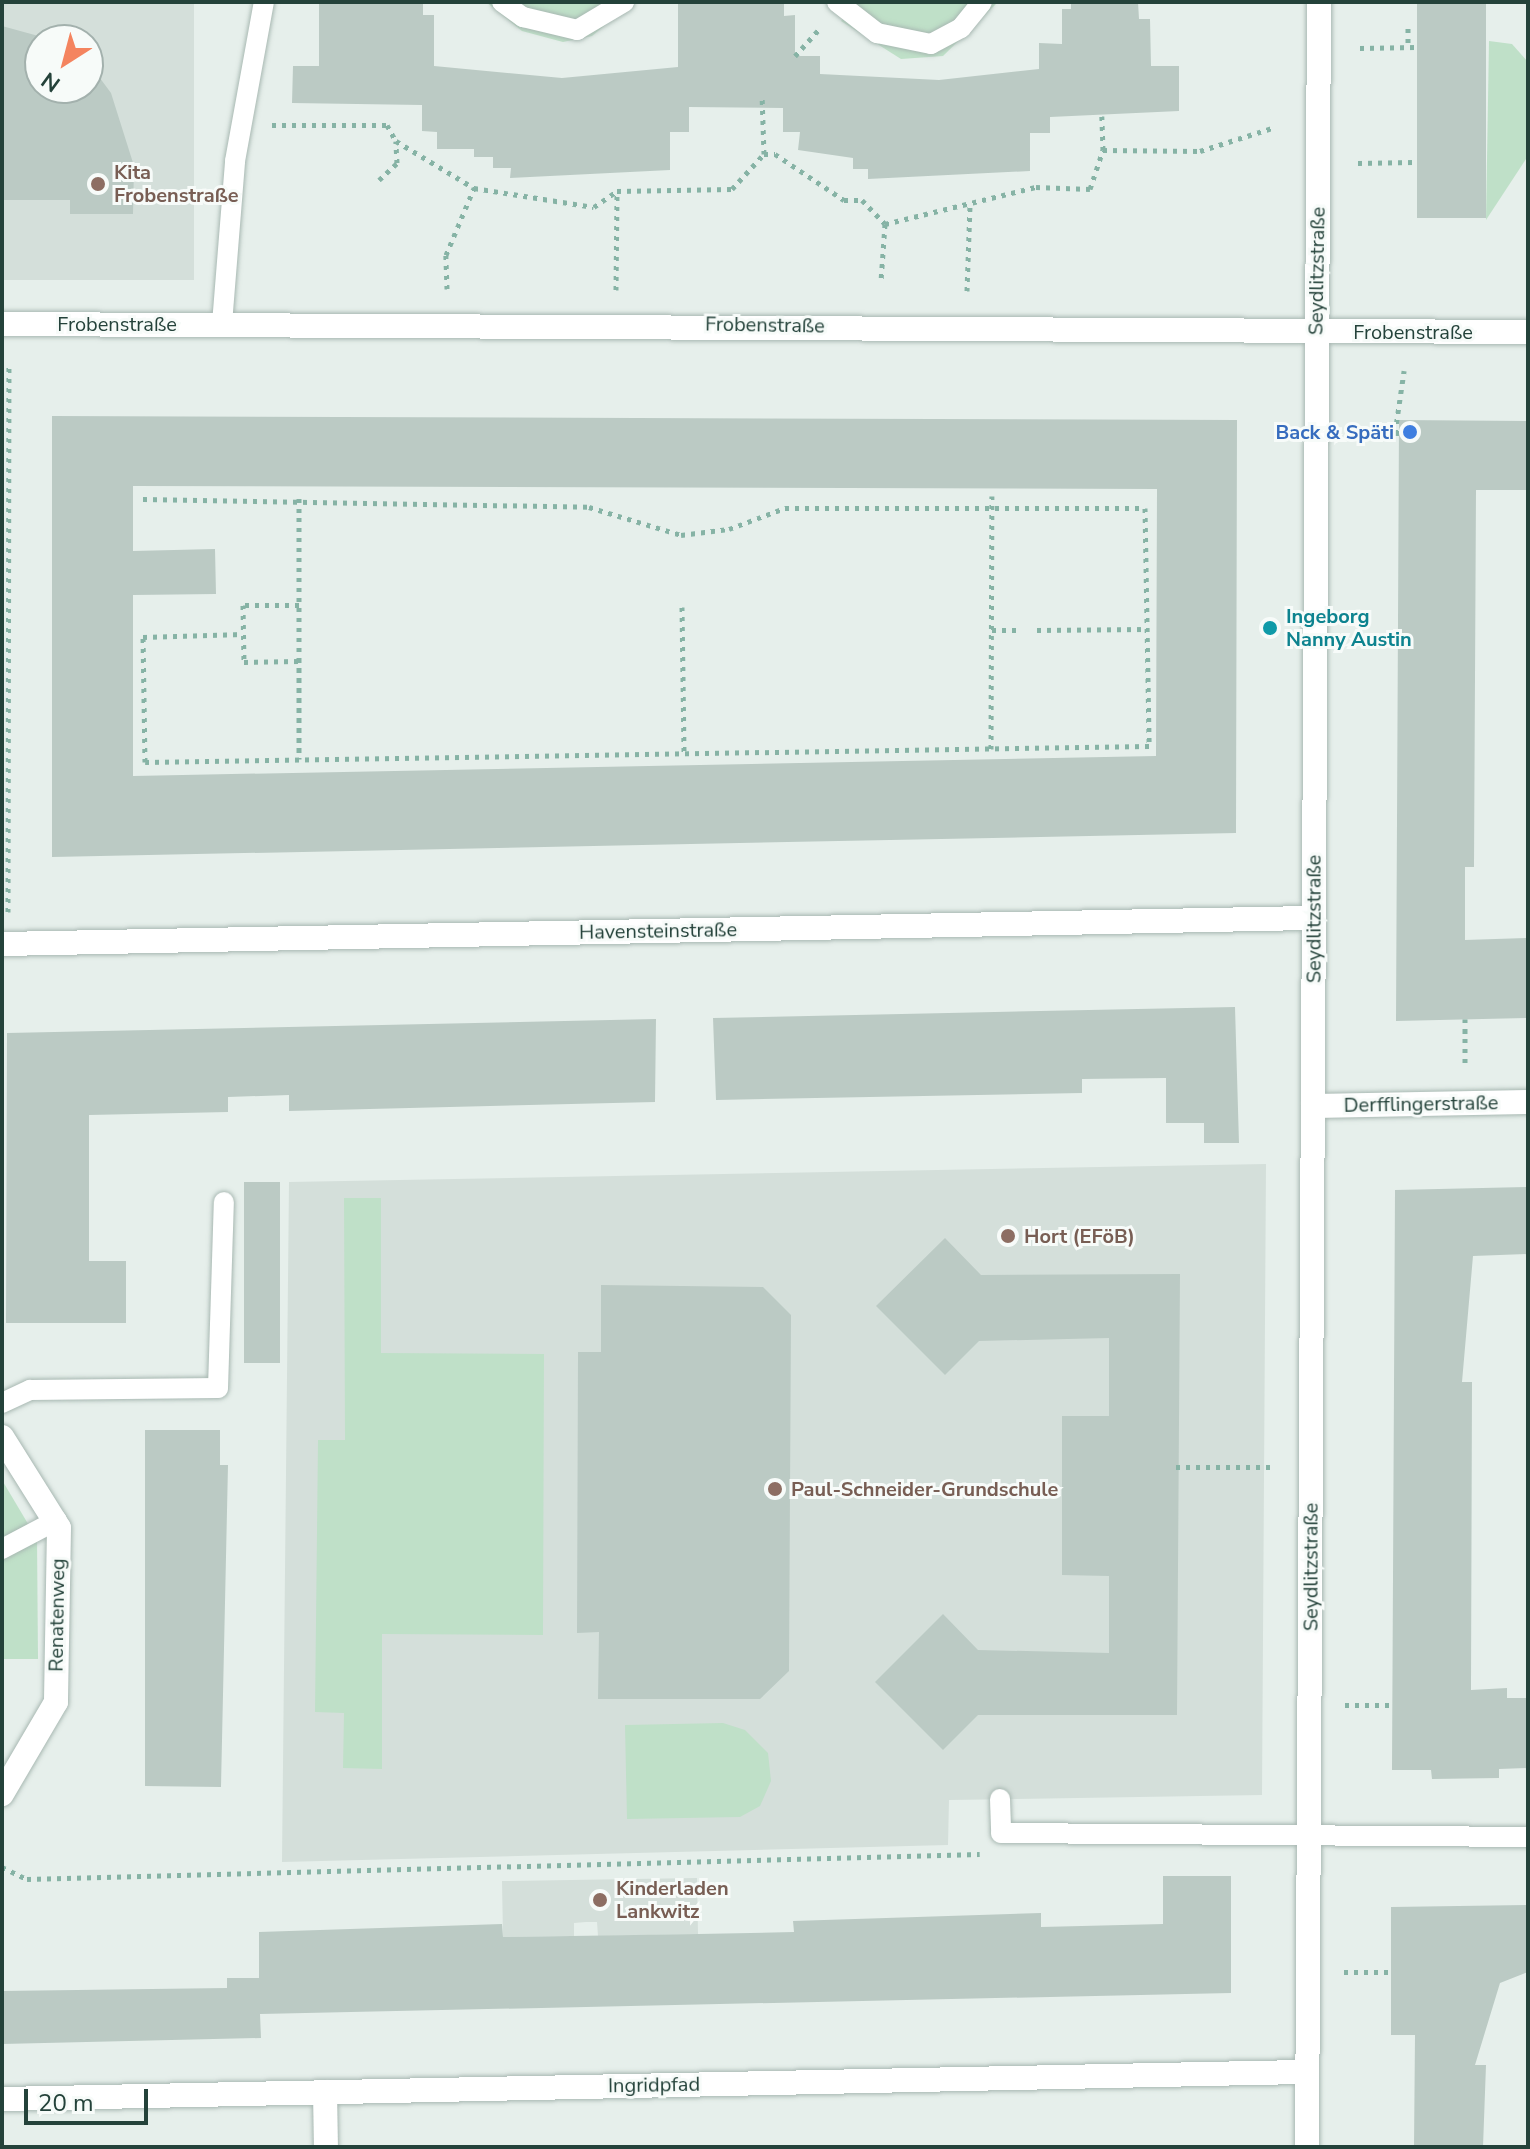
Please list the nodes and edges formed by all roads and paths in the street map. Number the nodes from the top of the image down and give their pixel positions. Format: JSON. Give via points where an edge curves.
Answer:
{"nodes":[{"id":1,"x":264,"y":2,"type":"edge"},
{"id":2,"x":502,"y":2,"type":"edge"},
{"id":3,"x":624,"y":2,"type":"edge"},
{"id":4,"x":837,"y":2,"type":"edge"},
{"id":5,"x":982,"y":2,"type":"edge"},
{"id":6,"x":1319,"y":2,"type":"edge"},
{"id":7,"x":1408,"y":28,"type":"dead end"},
{"id":8,"x":1416,"y":47,"type":"dead end"},
{"id":9,"x":1360,"y":48,"type":"dead end"},
{"id":10,"x":1408,"y":48,"type":"junction"},
{"id":11,"x":762,"y":95,"type":"dead end"},
{"id":12,"x":1102,"y":116,"type":"dead end"},
{"id":13,"x":244,"y":125,"type":"junction"},
{"id":14,"x":1272,"y":128,"type":"dead end"},
{"id":15,"x":396,"y":141,"type":"junction"},
{"id":16,"x":1103,"y":150,"type":"junction"},
{"id":17,"x":764,"y":154,"type":"junction"},
{"id":18,"x":1414,"y":162,"type":"dead end"},
{"id":19,"x":1358,"y":163,"type":"dead end"},
{"id":20,"x":379,"y":180,"type":"dead end"},
{"id":21,"x":474,"y":188,"type":"junction"},
{"id":22,"x":617,"y":191,"type":"junction"},
{"id":23,"x":970,"y":204,"type":"junction"},
{"id":24,"x":885,"y":224,"type":"junction"},
{"id":25,"x":881,"y":281,"type":"dead end"},
{"id":26,"x":447,"y":289,"type":"dead end"},
{"id":27,"x":616,"y":290,"type":"dead end"},
{"id":28,"x":967,"y":291,"type":"dead end"},
{"id":29,"x":2,"y":324,"type":"edge"},
{"id":30,"x":222,"y":324,"type":"junction"},
{"id":31,"x":1316,"y":332,"type":"junction"},
{"id":32,"x":1528,"y":332,"type":"edge"},
{"id":33,"x":9,"y":365,"type":"dead end"},
{"id":34,"x":1404,"y":371,"type":"dead end"},
{"id":35,"x":1355,"y":432,"type":"dead end"},
{"id":36,"x":992,"y":496,"type":"dead end"},
{"id":37,"x":299,"y":498,"type":"junction"},
{"id":38,"x":143,"y":499,"type":"dead end"},
{"id":39,"x":992,"y":508,"type":"junction"},
{"id":40,"x":5,"y":524,"type":"edge"},
{"id":41,"x":299,"y":605,"type":"junction"},
{"id":42,"x":682,"y":607,"type":"dead end"},
{"id":43,"x":1147,"y":629,"type":"junction"},
{"id":44,"x":992,"y":630,"type":"junction"},
{"id":45,"x":1017,"y":630,"type":"dead end"},
{"id":46,"x":1037,"y":630,"type":"dead end"},
{"id":47,"x":243,"y":634,"type":"junction"},
{"id":48,"x":299,"y":661,"type":"junction"},
{"id":49,"x":991,"y":749,"type":"junction"},
{"id":50,"x":684,"y":753,"type":"junction"},
{"id":51,"x":299,"y":759,"type":"junction"},
{"id":52,"x":5,"y":764,"type":"edge"},
{"id":53,"x":1314,"y":918,"type":"junction"},
{"id":54,"x":5,"y":944,"type":"edge"},
{"id":55,"x":1465,"y":1019,"type":"dead end"},
{"id":56,"x":1465,"y":1065,"type":"dead end"},
{"id":57,"x":1528,"y":1102,"type":"edge"},
{"id":58,"x":1313,"y":1106,"type":"junction"},
{"id":59,"x":224,"y":1202,"type":"dead end"},
{"id":60,"x":2,"y":1403,"type":"edge"},
{"id":61,"x":2,"y":1437,"type":"edge"},
{"id":62,"x":1176,"y":1467,"type":"dead end"},
{"id":63,"x":1272,"y":1467,"type":"dead end"},
{"id":64,"x":57,"y":1520,"type":"junction"},
{"id":65,"x":2,"y":1549,"type":"edge"},
{"id":66,"x":1345,"y":1705,"type":"dead end"},
{"id":67,"x":1392,"y":1705,"type":"dead end"},
{"id":68,"x":2,"y":1794,"type":"edge"},
{"id":69,"x":1000,"y":1799,"type":"dead end"},
{"id":70,"x":1001,"y":1833,"type":"junction"},
{"id":71,"x":1308,"y":1836,"type":"junction"},
{"id":72,"x":1528,"y":1837,"type":"edge"},
{"id":73,"x":2,"y":1867,"type":"edge"},
{"id":74,"x":1344,"y":1972,"type":"dead end"},
{"id":75,"x":1391,"y":1972,"type":"dead end"},
{"id":76,"x":1307,"y":2072,"type":"junction"},
{"id":77,"x":325,"y":2092,"type":"junction"},
{"id":78,"x":2,"y":2099,"type":"edge"},
{"id":79,"x":326,"y":2147,"type":"edge"},
{"id":80,"x":1307,"y":2147,"type":"edge"}],
"edges":[{"from":1,"to":13,"type":"lane"},
{"from":2,"to":3,"type":"lane","via":[[523,17],[577,30]]},
{"from":4,"to":5,"type":"lane","via":[[877,33],[931,44],[961,28]]},
{"from":6,"to":31,"type":"street","name":"Seydlitzstraße"},
{"from":7,"to":10,"type":"path"},
{"from":8,"to":10,"type":"path"},
{"from":9,"to":10,"type":"path"},
{"from":11,"to":17,"type":"path"},
{"from":12,"to":16,"type":"path"},
{"from":13,"to":15,"type":"path","via":[[387,125]]},
{"from":13,"to":30,"type":"lane","via":[[222,263]]},
{"from":14,"to":16,"type":"path","via":[[1200,151]]},
{"from":15,"to":20,"type":"path","via":[[397,163]]},
{"from":15,"to":21,"type":"path"},
{"from":16,"to":23,"type":"path","via":[[1090,189],[1036,187]]},
{"from":17,"to":22,"type":"path","via":[[732,189]]},
{"from":17,"to":24,"type":"path","via":[[775,154],[844,200],[862,200]]},
{"from":18,"to":19,"type":"path"},
{"from":21,"to":22,"type":"path","via":[[575,207],[594,207]]},
{"from":21,"to":26,"type":"path","via":[[446,255]]},
{"from":22,"to":27,"type":"path"},
{"from":23,"to":24,"type":"path"},
{"from":23,"to":28,"type":"path"},
{"from":24,"to":25,"type":"path"},
{"from":29,"to":30,"type":"street","name":"Frobenstraße"},
{"from":30,"to":31,"type":"street","name":"Frobenstraße"},
{"from":31,"to":32,"type":"street","name":"Frobenstraße"},
{"from":31,"to":53,"type":"street","name":"Seydlitzstraße"},
{"from":33,"to":40,"type":"path"},
{"from":34,"to":35,"type":"path","via":[[1397,433]]},
{"from":36,"to":39,"type":"path"},
{"from":37,"to":38,"type":"path"},
{"from":37,"to":39,"type":"path","via":[[364,498],[403,508],[589,507],[681,535],[729,529],[785,508]]},
{"from":37,"to":41,"type":"path"},
{"from":39,"to":43,"type":"path","via":[[1145,508]]},
{"from":39,"to":44,"type":"path"},
{"from":40,"to":52,"type":"path"},
{"from":41,"to":47,"type":"path","via":[[243,605]]},
{"from":41,"to":48,"type":"path"},
{"from":42,"to":50,"type":"path"},
{"from":43,"to":46,"type":"path"},
{"from":43,"to":49,"type":"path","via":[[1149,746]]},
{"from":44,"to":45,"type":"path"},
{"from":44,"to":49,"type":"path"},
{"from":47,"to":48,"type":"path","via":[[244,662]]},
{"from":47,"to":51,"type":"path","via":[[143,637],[145,762]]},
{"from":48,"to":51,"type":"path"},
{"from":49,"to":50,"type":"path"},
{"from":50,"to":51,"type":"path"},
{"from":52,"to":54,"type":"path"},
{"from":53,"to":54,"type":"street","name":"Havensteinstraße"},
{"from":53,"to":58,"type":"street","name":"Seydlitzstraße"},
{"from":55,"to":56,"type":"path"},
{"from":57,"to":58,"type":"street","name":"Derfflingerstraße"},
{"from":58,"to":71,"type":"street","name":"Seydlitzstraße"},
{"from":59,"to":60,"type":"lane","via":[[218,1388],[30,1390]]},
{"from":61,"to":64,"type":"street"},
{"from":62,"to":63,"type":"path"},
{"from":64,"to":65,"type":"lane"},
{"from":64,"to":68,"type":"street","name":"Renatenweg","via":[[56,1702]]},
{"from":66,"to":67,"type":"path"},
{"from":69,"to":70,"type":"lane"},
{"from":70,"to":71,"type":"lane","via":[[1270,1829]]},
{"from":70,"to":73,"type":"path","via":[[1000,1853],[27,1879]]},
{"from":71,"to":72,"type":"lane"},
{"from":71,"to":76,"type":"street","name":"Seydlitzstraße"},
{"from":74,"to":75,"type":"path"},
{"from":76,"to":77,"type":"street","name":"Ingridpfad"},
{"from":76,"to":80,"type":"street","name":"Seydlitzstraße"},
{"from":77,"to":78,"type":"street","name":"Ingridpfad"},
{"from":77,"to":79,"type":"street"}]}
